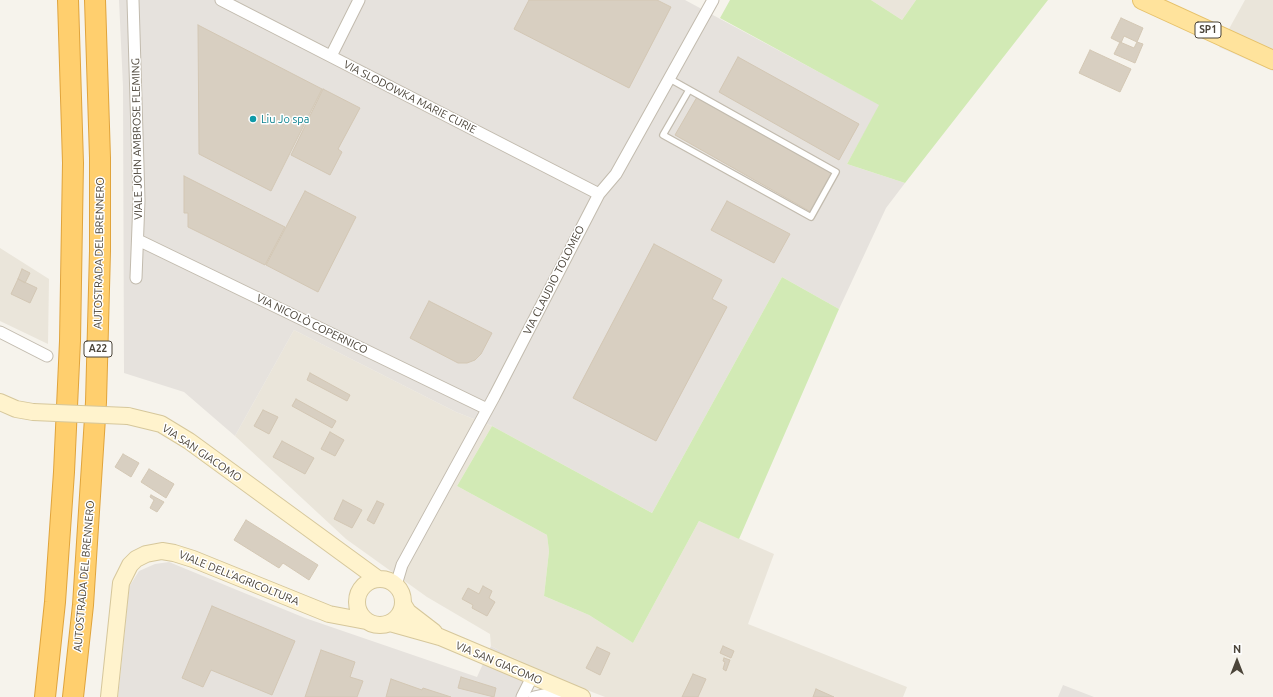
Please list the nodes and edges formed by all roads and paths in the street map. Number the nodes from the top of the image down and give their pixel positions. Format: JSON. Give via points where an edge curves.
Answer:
{"nodes":[{"id":1,"x":68,"y":0,"type":"edge"},
{"id":2,"x":95,"y":0,"type":"edge"},
{"id":3,"x":133,"y":0,"type":"edge"},
{"id":4,"x":221,"y":0,"type":"edge"},
{"id":5,"x":359,"y":0,"type":"edge"},
{"id":6,"x":713,"y":0,"type":"edge"},
{"id":7,"x":1142,"y":0,"type":"edge"},
{"id":8,"x":331,"y":56,"type":"junction"},
{"id":9,"x":1273,"y":60,"type":"edge"},
{"id":10,"x":670,"y":79,"type":"junction"},
{"id":11,"x":689,"y":90,"type":"junction"},
{"id":12,"x":599,"y":194,"type":"junction"},
{"id":13,"x":138,"y":240,"type":"junction"},
{"id":14,"x":136,"y":278,"type":"dead end"},
{"id":15,"x":0,"y":332,"type":"edge"},
{"id":16,"x":48,"y":356,"type":"dead end"},
{"id":17,"x":0,"y":402,"type":"edge"},
{"id":18,"x":487,"y":409,"type":"junction"},
{"id":19,"x":357,"y":564,"type":"junction"},
{"id":20,"x":385,"y":581,"type":"junction"},
{"id":21,"x":359,"y":593,"type":"junction"},
{"id":22,"x":403,"y":604,"type":"junction"},
{"id":23,"x":317,"y":610,"type":"junction"},
{"id":24,"x":366,"y":621,"type":"junction"},
{"id":25,"x":390,"y":624,"type":"junction"},
{"id":26,"x":440,"y":637,"type":"junction"},
{"id":27,"x":532,"y":677,"type":"junction"},
{"id":28,"x":577,"y":695,"type":"edge"},
{"id":29,"x":45,"y":697,"type":"edge"},
{"id":30,"x":73,"y":697,"type":"edge"},
{"id":31,"x":109,"y":697,"type":"edge"},
{"id":32,"x":522,"y":697,"type":"edge"},
{"id":33,"x":534,"y":697,"type":"edge"}],
"edges":[{"from":1,"to":29,"type":"highway","number":"A22","via":[[73,163],[70,341],[64,480]]},
{"from":2,"to":30,"type":"highway","name":"AUTOSTRADA DEL BRENNERO","number":"A22","via":[[100,197],[96,402],[83,604]]},
{"from":3,"to":13,"type":"street","name":"VIALE JOHN AMBROSE FLEMING"},
{"from":4,"to":8,"type":"street","name":"VIA SLODOWKA MARIE CURIE"},
{"from":5,"to":8,"type":"street"},
{"from":6,"to":10,"type":"street","name":"VIA CLAUDIO TOLOMEO"},
{"from":7,"to":9,"type":"main road","number":"SP1"},
{"from":8,"to":12,"type":"street","name":"VIA SLODOWKA MARIE CURIE"},
{"from":10,"to":11,"type":"lane"},
{"from":10,"to":12,"type":"street","name":"VIA CLAUDIO TOLOMEO","via":[[616,174]]},
{"from":11,"to":11,"type":"lane","via":[[836,172],[811,218],[663,135]]},
{"from":12,"to":18,"type":"street","name":"VIA CLAUDIO TOLOMEO"},
{"from":13,"to":14,"type":"street","name":"VIALE JOHN AMBROSE FLEMING"},
{"from":13,"to":18,"type":"street","name":"VIA NICOLÒ COPERNICO"},
{"from":15,"to":16,"type":"street"},
{"from":17,"to":19,"type":"street","name":"VIA SAN GIACOMO","bridge":true,"via":[[16,409],[33,412],[128,416],[151,420],[170,429]]},
{"from":18,"to":20,"type":"street","name":"VIA CLAUDIO TOLOMEO","via":[[402,564]]},
{"from":19,"to":20,"type":"street","name":"VIA SAN GIACOMO"},
{"from":19,"to":21,"type":"street","via":[[362,581]]},
{"from":20,"to":21,"type":"street","via":[[369,582]]},
{"from":20,"to":22,"type":"street","via":[[402,594]]},
{"from":21,"to":23,"type":"street","name":"VIALE DELL'AGRICOLTURA","via":[[347,607],[332,611]]},
{"from":21,"to":24,"type":"street","via":[[358,610]]},
{"from":22,"to":25,"type":"street","via":[[399,615]]},
{"from":22,"to":26,"type":"street","name":"VIA SAN GIACOMO","via":[[408,612]]},
{"from":23,"to":24,"type":"street","name":"VIALE DELL'AGRICOLTURA"},
{"from":23,"to":31,"type":"street","name":"VIALE DELL'AGRICOLTURA","via":[[194,559],[162,551],[146,554],[130,565],[121,583]]},
{"from":24,"to":25,"type":"street","via":[[380,626]]},
{"from":25,"to":26,"type":"street","name":"VIA SAN GIACOMO"},
{"from":26,"to":27,"type":"street","name":"VIA SAN GIACOMO"},
{"from":27,"to":28,"type":"street","name":"VIA SAN GIACOMO"},
{"from":27,"to":32,"type":"street"},
{"from":28,"to":33,"type":"street","via":[[552,693]]}]}
